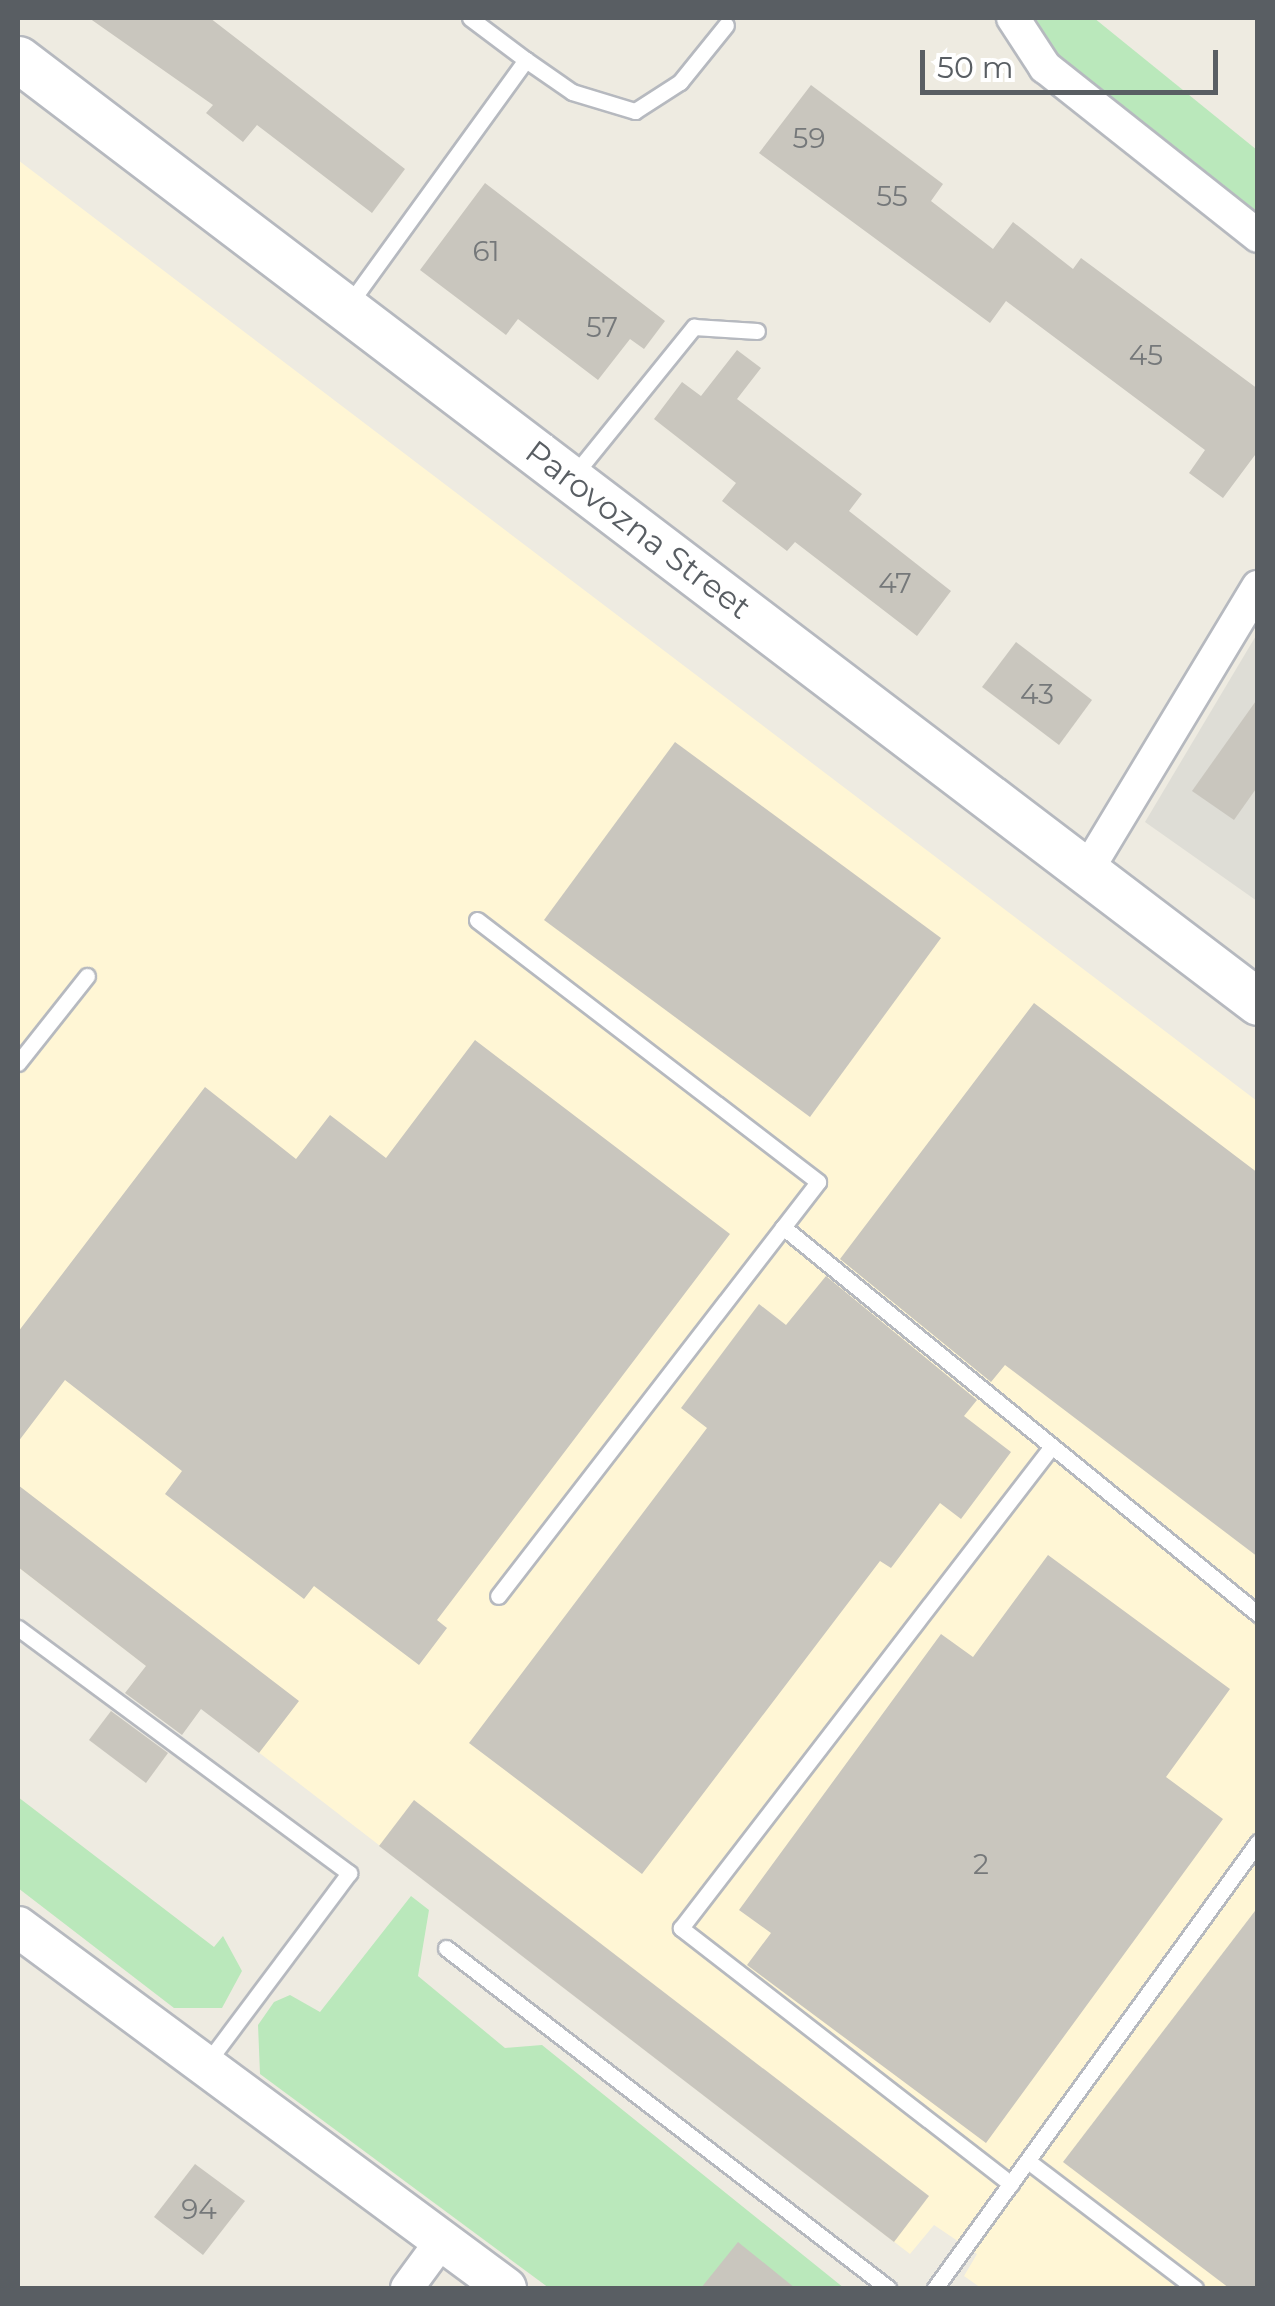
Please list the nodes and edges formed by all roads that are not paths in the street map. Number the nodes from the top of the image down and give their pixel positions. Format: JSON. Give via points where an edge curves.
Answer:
{"nodes":[{"id":1,"x":470,"y":18,"type":"edge"},
{"id":2,"x":1013,"y":18,"type":"edge"},
{"id":3,"x":726,"y":24,"type":"dead end"},
{"id":4,"x":18,"y":60,"type":"edge"},
{"id":5,"x":526,"y":60,"type":"junction"},
{"id":6,"x":1258,"y":236,"type":"edge"},
{"id":7,"x":345,"y":310,"type":"junction"},
{"id":8,"x":757,"y":331,"type":"dead end"},
{"id":9,"x":572,"y":478,"type":"junction"},
{"id":10,"x":1258,"y":588,"type":"edge"},
{"id":11,"x":1086,"y":872,"type":"junction"},
{"id":12,"x":476,"y":920,"type":"dead end"},
{"id":13,"x":87,"y":976,"type":"dead end"},
{"id":14,"x":1258,"y":1002,"type":"edge"},
{"id":15,"x":18,"y":1063,"type":"edge"},
{"id":16,"x":783,"y":1226,"type":"junction"},
{"id":17,"x":1052,"y":1446,"type":"junction"},
{"id":18,"x":498,"y":1596,"type":"dead end"},
{"id":19,"x":1258,"y":1614,"type":"edge"},
{"id":20,"x":18,"y":1628,"type":"edge"},
{"id":21,"x":1258,"y":1842,"type":"edge"},
{"id":22,"x":18,"y":1927,"type":"edge"},
{"id":23,"x":446,"y":1948,"type":"dead end"},
{"id":24,"x":208,"y":2063,"type":"junction"},
{"id":25,"x":1028,"y":2161,"type":"junction"},
{"id":26,"x":1011,"y":2184,"type":"junction"},
{"id":27,"x":442,"y":2239,"type":"junction"},
{"id":28,"x":406,"y":2288,"type":"edge"},
{"id":29,"x":506,"y":2288,"type":"edge"},
{"id":30,"x":888,"y":2288,"type":"edge"},
{"id":31,"x":934,"y":2288,"type":"edge"},
{"id":32,"x":1195,"y":2288,"type":"edge"}],
"edges":[{"from":1,"to":5,"type":"lane"},
{"from":2,"to":6,"type":"street","via":[[1045,66]]},
{"from":3,"to":5,"type":"lane","via":[[680,82],[635,111],[572,92]]},
{"from":4,"to":7,"type":"main road","name":"Parovozna Street"},
{"from":5,"to":7,"type":"lane"},
{"from":7,"to":9,"type":"main road","name":"Parovozna Street"},
{"from":8,"to":9,"type":"lane","via":[[694,327]]},
{"from":9,"to":11,"type":"main road","name":"Parovozna Street"},
{"from":10,"to":11,"type":"street"},
{"from":11,"to":14,"type":"main road","name":"Parovozna Street"},
{"from":12,"to":16,"type":"lane","via":[[818,1182]]},
{"from":13,"to":15,"type":"lane"},
{"from":16,"to":17,"type":"lane"},
{"from":16,"to":18,"type":"lane"},
{"from":17,"to":19,"type":"lane"},
{"from":17,"to":26,"type":"lane","via":[[681,1928]]},
{"from":20,"to":24,"type":"lane","via":[[349,1874]]},
{"from":21,"to":25,"type":"lane"},
{"from":22,"to":24,"type":"street"},
{"from":23,"to":30,"type":"lane"},
{"from":24,"to":27,"type":"street"},
{"from":25,"to":26,"type":"lane"},
{"from":25,"to":32,"type":"lane"},
{"from":26,"to":31,"type":"lane"},
{"from":27,"to":28,"type":"street"},
{"from":27,"to":29,"type":"street"}]}
